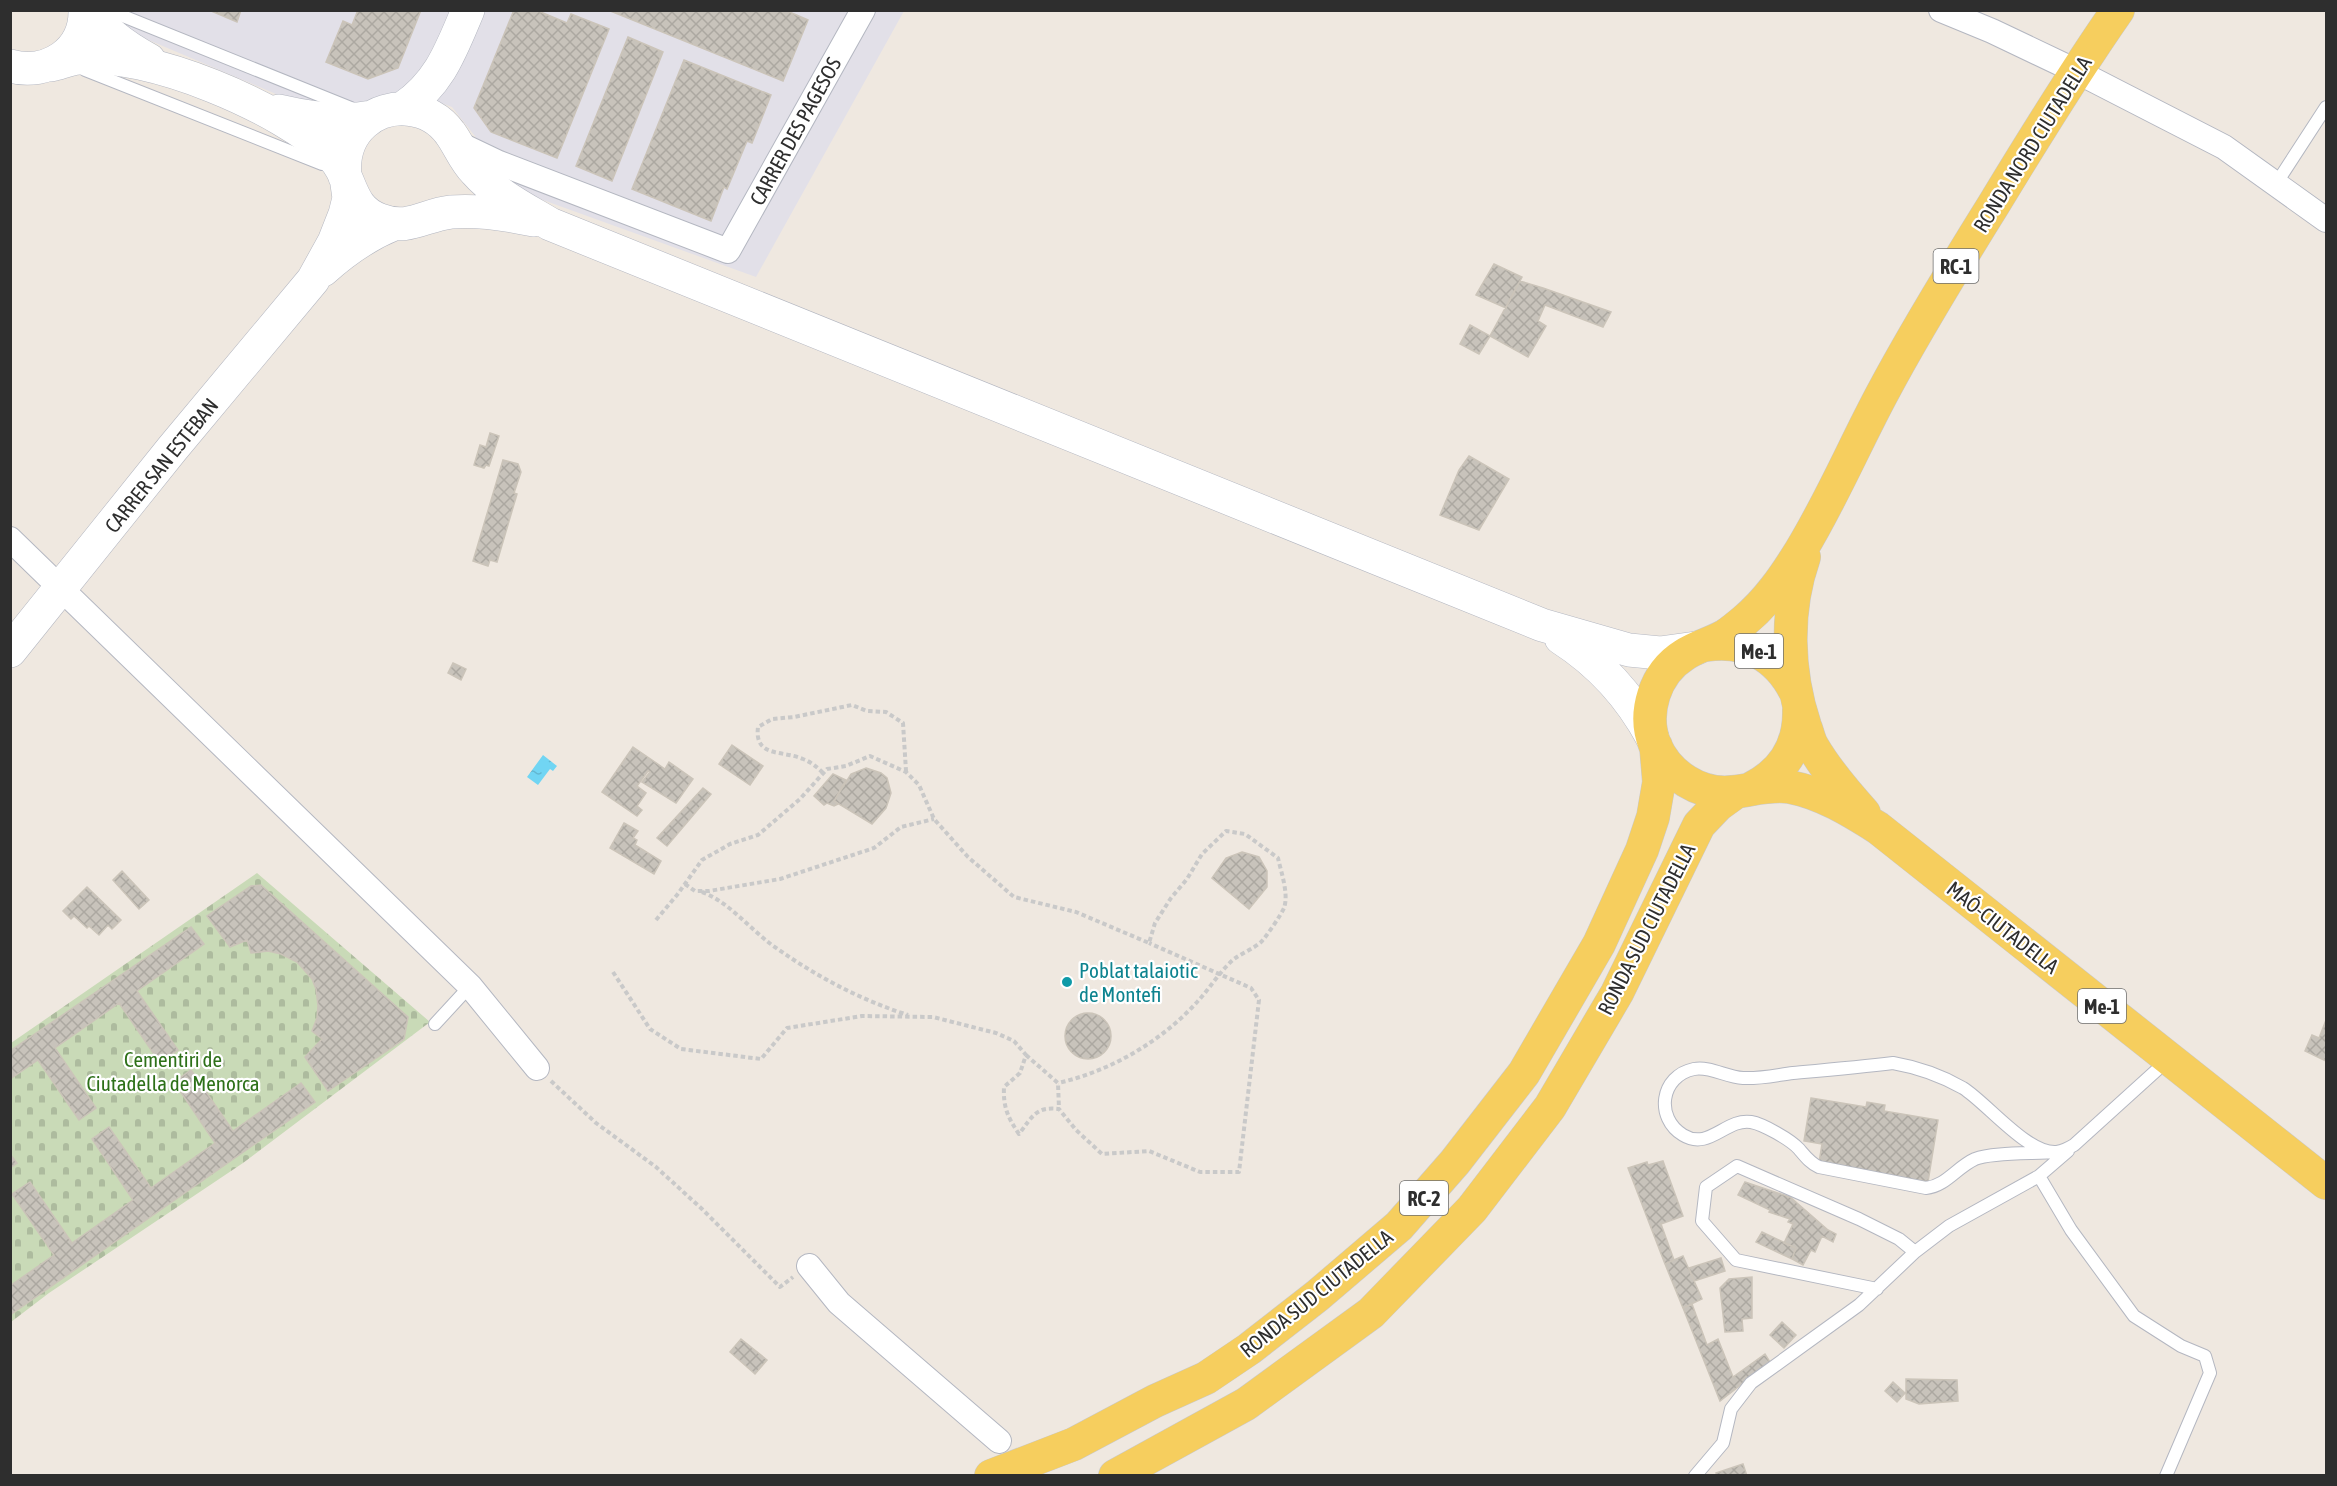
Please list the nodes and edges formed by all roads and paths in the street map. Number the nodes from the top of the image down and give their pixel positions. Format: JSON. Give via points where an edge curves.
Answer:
{"nodes":[{"id":1,"x":85,"y":10,"type":"edge"},
{"id":2,"x":90,"y":10,"type":"edge"},
{"id":3,"x":108,"y":10,"type":"edge"},
{"id":4,"x":468,"y":10,"type":"edge"},
{"id":5,"x":863,"y":10,"type":"edge"},
{"id":6,"x":1941,"y":10,"type":"edge"},
{"id":7,"x":2118,"y":10,"type":"edge"},
{"id":8,"x":448,"y":57,"type":"junction"},
{"id":9,"x":51,"y":65,"type":"junction"},
{"id":10,"x":10,"y":66,"type":"edge"},
{"id":11,"x":2076,"y":71,"type":"junction"},
{"id":12,"x":172,"y":72,"type":"junction"},
{"id":13,"x":2326,"y":106,"type":"edge"},
{"id":14,"x":262,"y":107,"type":"junction"},
{"id":15,"x":403,"y":108,"type":"junction"},
{"id":16,"x":372,"y":117,"type":"junction"},
{"id":17,"x":452,"y":138,"type":"junction"},
{"id":18,"x":346,"y":180,"type":"junction"},
{"id":19,"x":2276,"y":184,"type":"junction"},
{"id":20,"x":426,"y":220,"type":"junction"},
{"id":21,"x":2326,"y":220,"type":"edge"},
{"id":22,"x":394,"y":224,"type":"junction"},
{"id":23,"x":550,"y":224,"type":"junction"},
{"id":24,"x":313,"y":280,"type":"junction"},
{"id":25,"x":1812,"y":533,"type":"junction"},
{"id":26,"x":10,"y":539,"type":"edge"},
{"id":27,"x":62,"y":587,"type":"junction"},
{"id":28,"x":1542,"y":625,"type":"junction"},
{"id":29,"x":1701,"y":647,"type":"junction"},
{"id":30,"x":10,"y":651,"type":"edge"},
{"id":31,"x":1797,"y":700,"type":"junction"},
{"id":32,"x":1654,"y":742,"type":"junction"},
{"id":33,"x":906,"y":772,"type":"junction"},
{"id":34,"x":823,"y":773,"type":"junction"},
{"id":35,"x":1743,"y":790,"type":"junction"},
{"id":36,"x":934,"y":819,"type":"junction"},
{"id":37,"x":1878,"y":828,"type":"junction"},
{"id":38,"x":685,"y":884,"type":"junction"},
{"id":39,"x":699,"y":891,"type":"junction"},
{"id":40,"x":656,"y":920,"type":"dead end"},
{"id":41,"x":1149,"y":943,"type":"junction"},
{"id":42,"x":613,"y":972,"type":"dead end"},
{"id":43,"x":1222,"y":974,"type":"junction"},
{"id":44,"x":470,"y":986,"type":"junction"},
{"id":45,"x":912,"y":1017,"type":"junction"},
{"id":46,"x":435,"y":1024,"type":"dead end"},
{"id":47,"x":1026,"y":1055,"type":"junction"},
{"id":48,"x":2169,"y":1059,"type":"junction"},
{"id":49,"x":537,"y":1068,"type":"joint"},
{"id":50,"x":1058,"y":1083,"type":"junction"},
{"id":51,"x":1059,"y":1109,"type":"junction"},
{"id":52,"x":2074,"y":1145,"type":"junction"},
{"id":53,"x":2056,"y":1152,"type":"junction"},
{"id":54,"x":2039,"y":1176,"type":"junction"},
{"id":55,"x":2326,"y":1183,"type":"edge"},
{"id":56,"x":1915,"y":1252,"type":"junction"},
{"id":57,"x":808,"y":1266,"type":"joint"},
{"id":58,"x":1877,"y":1289,"type":"junction"},
{"id":59,"x":999,"y":1441,"type":"dead end"},
{"id":60,"x":991,"y":1476,"type":"edge"},
{"id":61,"x":1115,"y":1476,"type":"edge"},
{"id":62,"x":1695,"y":1476,"type":"edge"},
{"id":63,"x":2166,"y":1476,"type":"edge"}],
"edges":[{"from":1,"to":9,"type":"main road","via":[[79,39]]},
{"from":2,"to":12,"type":"main road","number":"Me-1","via":[[122,43]]},
{"from":3,"to":16,"type":"lane"},
{"from":4,"to":8,"type":"main road"},
{"from":5,"to":17,"type":"street","name":"CARRER DES PAGESOS","via":[[728,251],[499,163]]},
{"from":6,"to":11,"type":"street"},
{"from":7,"to":11,"type":"main road","name":"RONDA NORD CIUTADELLA","number":"RC-1"},
{"from":8,"to":15,"type":"main road","via":[[422,94]]},
{"from":8,"to":17,"type":"main road","via":[[441,95]]},
{"from":9,"to":10,"type":"main road","number":"Me-1","via":[[37,69]]},
{"from":9,"to":12,"type":"main road","number":"Me-1","via":[[78,58],[116,59]]},
{"from":9,"to":18,"type":"lane","via":[[82,69],[111,79],[318,161]]},
{"from":11,"to":19,"type":"street","via":[[2224,147]]},
{"from":11,"to":25,"type":"main road","name":"RONDA NORD CIUTADELLA","number":"RC-1","via":[[1883,390]]},
{"from":12,"to":14,"type":"main road","number":"Me-1"},
{"from":13,"to":19,"type":"lane"},
{"from":14,"to":16,"type":"main road","number":"Me-1","via":[[316,118]]},
{"from":14,"to":18,"type":"main road","number":"Me-1","via":[[308,135],[334,157]]},
{"from":15,"to":16,"type":"main road","number":"Me-1"},
{"from":15,"to":17,"type":"main road","number":"Me-1","via":[[432,116]]},
{"from":16,"to":18,"type":"main road","via":[[349,143],[345,154]]},
{"from":17,"to":20,"type":"main road","via":[[461,171],[458,184],[446,205]]},
{"from":17,"to":23,"type":"main road","number":"Me-1","via":[[475,172],[515,204]]},
{"from":18,"to":22,"type":"main road","number":"Me-1","via":[[364,211]]},
{"from":18,"to":24,"type":"main road","name":"CARRER SAN ESTEBAN","via":[[345,214]]},
{"from":19,"to":21,"type":"street"},
{"from":20,"to":22,"type":"main road","number":"Me-1"},
{"from":20,"to":23,"type":"main road","number":"Me-1","via":[[448,213],[478,212]]},
{"from":22,"to":24,"type":"main road","name":"CARRER SAN ESTEBAN","via":[[348,250]]},
{"from":23,"to":28,"type":"main road","number":"Me-1"},
{"from":24,"to":27,"type":"main road","name":"CARRER SAN ESTEBAN"},
{"from":25,"to":29,"type":"main road","number":"RC-1","via":[[1762,605],[1726,636]]},
{"from":25,"to":31,"type":"main road","number":"RC-1","via":[[1795,587],[1791,668]]},
{"from":26,"to":27,"type":"street"},
{"from":27,"to":30,"type":"main road","name":"CARRER SAN ESTEBAN"},
{"from":27,"to":44,"type":"street"},
{"from":28,"to":29,"type":"main road","number":"Me-1","via":[[1629,650],[1660,653]]},
{"from":28,"to":32,"type":"main road","number":"Me-1","via":[[1580,650],[1613,680]]},
{"from":29,"to":31,"type":"main road","number":"Me-1","via":[[1717,643],[1742,645],[1764,654],[1782,670]]},
{"from":29,"to":32,"type":"main road","via":[[1667,669],[1655,690],[1650,713]]},
{"from":31,"to":35,"type":"main road","via":[[1798,735],[1788,758],[1772,777]]},
{"from":31,"to":37,"type":"main road","number":"Me-1","via":[[1812,746]]},
{"from":32,"to":35,"type":"main road","number":"Me-1","via":[[1665,763],[1694,786],[1712,792]]},
{"from":32,"to":60,"type":"main road","name":"RONDA SUD CIUTADELLA","number":"RC-2","via":[[1659,782],[1653,817],[1599,944],[1524,1073],[1399,1226],[1317,1296],[1206,1378],[1074,1444]]},
{"from":33,"to":34,"type":"path","via":[[870,756]]},
{"from":33,"to":34,"type":"path","via":[[903,723],[886,712],[852,705],[772,718],[758,727],[761,746],[802,758]]},
{"from":33,"to":36,"type":"path","via":[[919,785]]},
{"from":34,"to":38,"type":"path","via":[[758,835],[730,844],[702,860]]},
{"from":35,"to":37,"type":"main road","number":"Me-1","via":[[1789,787],[1846,808]]},
{"from":35,"to":61,"type":"main road","name":"RONDA SUD CIUTADELLA","number":"RC-2","via":[[1718,805],[1699,825],[1617,993],[1550,1107],[1472,1209],[1371,1313],[1246,1404]]},
{"from":36,"to":39,"type":"path","via":[[901,827],[874,848],[780,879]]},
{"from":36,"to":41,"type":"path","via":[[1014,897],[1076,912]]},
{"from":37,"to":48,"type":"main road","name":"MAÓ-CIUTADELLA","number":"Me-1"},
{"from":38,"to":39,"type":"path"},
{"from":38,"to":40,"type":"path"},
{"from":39,"to":45,"type":"path","via":[[716,897],[805,968],[858,996]]},
{"from":41,"to":43,"type":"path"},
{"from":41,"to":43,"type":"path","via":[[1155,923],[1202,854],[1226,831],[1245,834],[1278,858],[1284,907],[1261,942],[1233,960]]},
{"from":42,"to":45,"type":"path","via":[[650,1029],[681,1049],[761,1059],[788,1028],[862,1016]]},
{"from":43,"to":50,"type":"path","via":[[1180,1019],[1148,1044],[1082,1078]]},
{"from":43,"to":51,"type":"path","via":[[1251,988],[1259,1000],[1239,1172],[1200,1172],[1149,1151],[1101,1154]]},
{"from":44,"to":46,"type":"lane"},
{"from":44,"to":49,"type":"street"},
{"from":45,"to":47,"type":"path","via":[[933,1017],[996,1033],[1014,1041]]},
{"from":47,"to":50,"type":"path"},
{"from":47,"to":51,"type":"path","via":[[1020,1073],[1004,1087],[1009,1120],[1019,1134],[1039,1110]]},
{"from":48,"to":52,"type":"lane"},
{"from":48,"to":55,"type":"main road","name":"MAÓ-CIUTADELLA","number":"Me-1"},
{"from":49,"to":57,"type":"path","via":[[596,1123],[656,1167],[780,1287]]},
{"from":50,"to":51,"type":"path"},
{"from":52,"to":53,"type":"lane"},
{"from":52,"to":54,"type":"lane"},
{"from":53,"to":53,"type":"lane","via":[[1985,1156],[1965,1165],[1942,1183],[1926,1188],[1819,1167],[1792,1142],[1752,1122],[1740,1122],[1708,1139],[1686,1137],[1668,1120],[1664,1100],[1675,1080],[1692,1069],[1744,1078],[1893,1064],[1912,1066],[1977,1098],[2034,1147]]},
{"from":54,"to":56,"type":"lane","via":[[1949,1226]]},
{"from":54,"to":63,"type":"lane","via":[[2071,1230],[2134,1316],[2181,1346],[2205,1356],[2210,1373]]},
{"from":56,"to":58,"type":"lane"},
{"from":56,"to":58,"type":"lane","via":[[1899,1239],[1859,1219],[1737,1166],[1706,1186],[1702,1221],[1736,1260]]},
{"from":57,"to":59,"type":"street","via":[[839,1303]]},
{"from":58,"to":62,"type":"lane","via":[[1751,1383],[1731,1409],[1723,1443]]}]}
